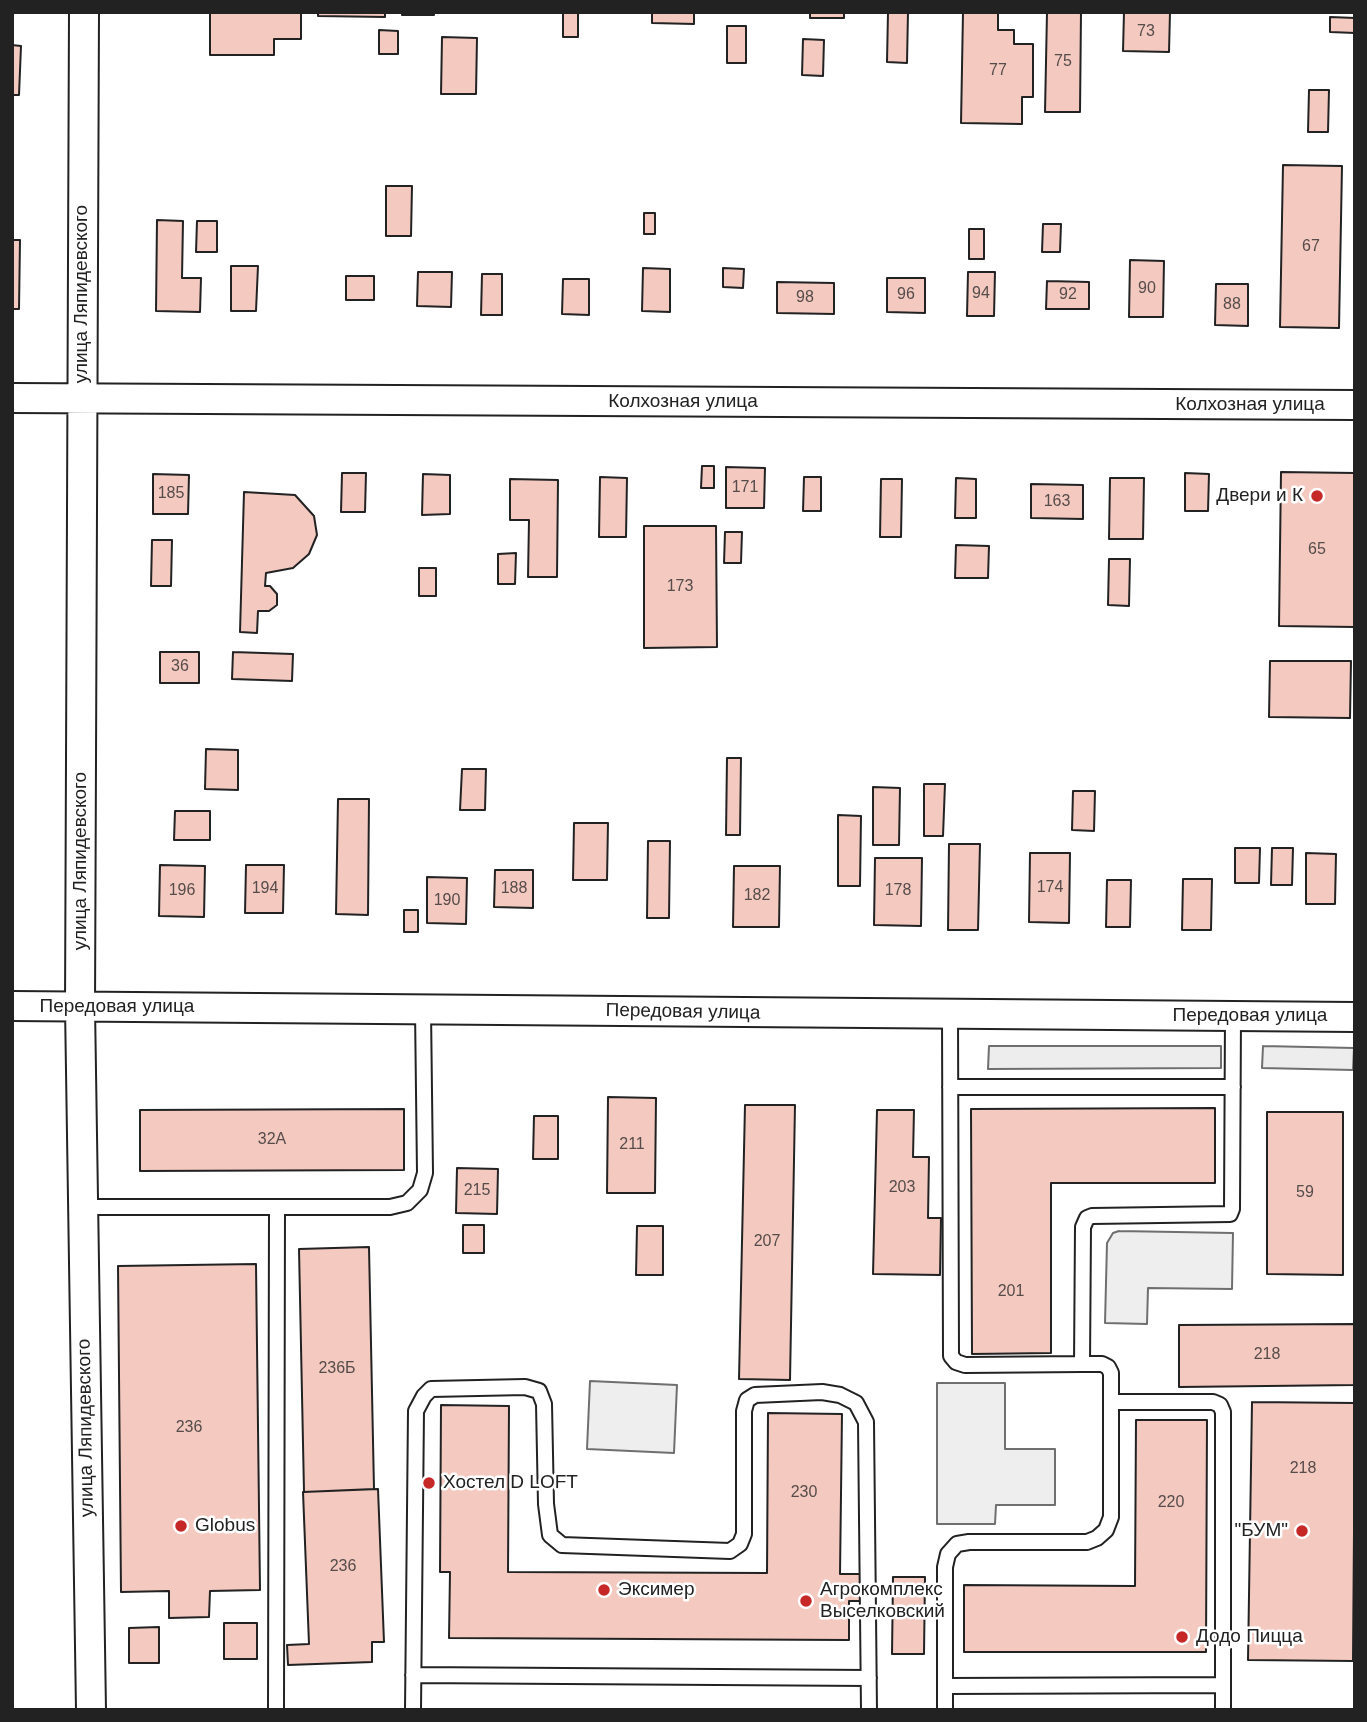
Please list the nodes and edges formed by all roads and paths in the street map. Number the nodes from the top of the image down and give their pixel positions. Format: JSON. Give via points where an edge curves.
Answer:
{"nodes":[{"id":1,"x":84,"y":12,"type":"edge"},
{"id":2,"x":12,"y":398,"type":"edge"},
{"id":3,"x":82,"y":399,"type":"junction"},
{"id":4,"x":1355,"y":405,"type":"edge"},
{"id":5,"x":12,"y":1006,"type":"edge"},
{"id":6,"x":80,"y":1007,"type":"junction"},
{"id":7,"x":423,"y":1010,"type":"junction"},
{"id":8,"x":950,"y":1014,"type":"junction"},
{"id":9,"x":1233,"y":1016,"type":"junction"},
{"id":10,"x":1355,"y":1017,"type":"edge"},
{"id":11,"x":950,"y":1087,"type":"junction"},
{"id":12,"x":1233,"y":1087,"type":"junction"},
{"id":13,"x":83,"y":1207,"type":"junction"},
{"id":14,"x":277,"y":1207,"type":"junction"},
{"id":15,"x":1082,"y":1364,"type":"junction"},
{"id":16,"x":1111,"y":1402,"type":"junction"},
{"id":17,"x":413,"y":1675,"type":"junction"},
{"id":18,"x":869,"y":1678,"type":"junction"},
{"id":19,"x":1223,"y":1685,"type":"junction"},
{"id":20,"x":945,"y":1686,"type":"junction"},
{"id":21,"x":90,"y":1710,"type":"edge"},
{"id":22,"x":276,"y":1710,"type":"edge"},
{"id":23,"x":413,"y":1710,"type":"edge"},
{"id":24,"x":869,"y":1710,"type":"edge"},
{"id":25,"x":945,"y":1710,"type":"edge"},
{"id":26,"x":1223,"y":1710,"type":"edge"}],
"edges":[{"from":1,"to":3,"type":"street","name":"улица Ляпидевского"},
{"from":2,"to":3,"type":"street","name":"Колхозная улица"},
{"from":3,"to":4,"type":"street","name":"Колхозная улица"},
{"from":3,"to":6,"type":"street","name":"улица Ляпидевского"},
{"from":5,"to":6,"type":"street","name":"Передовая улица"},
{"from":6,"to":7,"type":"street","name":"Передовая улица"},
{"from":6,"to":13,"type":"street","name":"улица Ляпидевского"},
{"from":7,"to":8,"type":"street","name":"Передовая улица"},
{"from":7,"to":14,"type":"lane","via":[[425,1173],[421,1190],[407,1203],[390,1207]]},
{"from":8,"to":9,"type":"street","name":"Передовая улица"},
{"from":8,"to":11,"type":"lane"},
{"from":9,"to":10,"type":"street","name":"Передовая улица"},
{"from":9,"to":12,"type":"lane"},
{"from":11,"to":12,"type":"lane"},
{"from":11,"to":15,"type":"lane","via":[[951,1356],[965,1365]]},
{"from":12,"to":15,"type":"lane","via":[[1230,1214],[1093,1216],[1084,1222]]},
{"from":13,"to":14,"type":"lane"},
{"from":13,"to":21,"type":"street","name":"улица Ляпидевского"},
{"from":14,"to":22,"type":"lane"},
{"from":15,"to":16,"type":"lane","via":[[1108,1367]]},
{"from":16,"to":19,"type":"lane","via":[[1213,1402],[1223,1412]]},
{"from":16,"to":20,"type":"lane","via":[[1111,1517],[1106,1530],[1087,1542],[970,1542],[957,1544],[948,1554]]},
{"from":17,"to":18,"type":"lane"},
{"from":17,"to":18,"type":"lane","via":[[416,1411],[431,1389],[525,1387],[539,1391],[544,1404],[546,1504],[550,1535],[562,1545],[730,1551],[744,1534],[747,1400],[755,1395],[822,1392],[856,1403],[866,1422]]},
{"from":17,"to":23,"type":"lane"},
{"from":18,"to":24,"type":"lane"},
{"from":19,"to":20,"type":"lane"},
{"from":19,"to":26,"type":"lane"},
{"from":20,"to":25,"type":"lane"}]}
